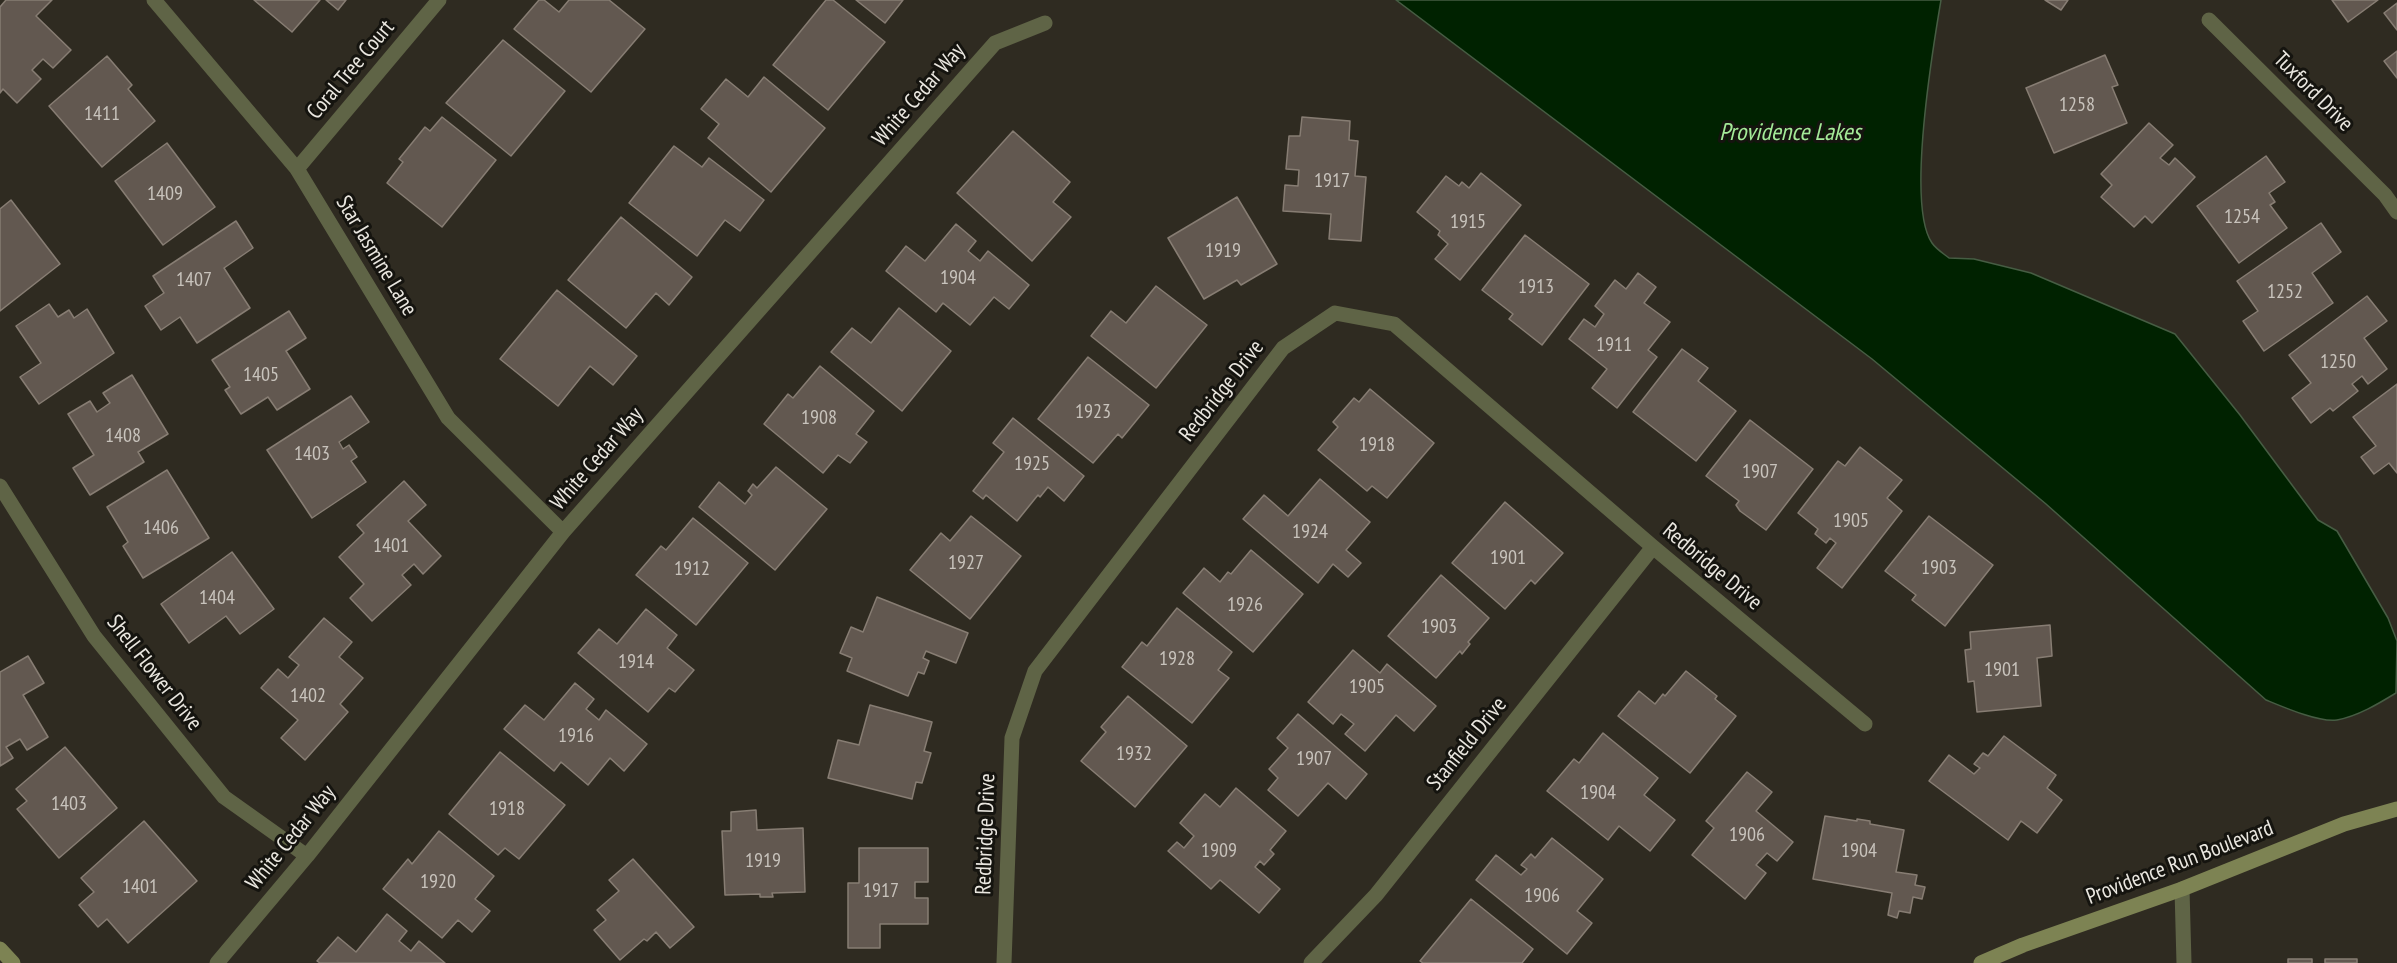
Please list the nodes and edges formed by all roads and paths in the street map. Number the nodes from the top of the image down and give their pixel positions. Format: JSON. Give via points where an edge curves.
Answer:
{"nodes":[{"id":1,"x":154,"y":0,"type":"edge"},
{"id":2,"x":439,"y":0,"type":"edge"},
{"id":3,"x":2208,"y":20,"type":"dead end"},
{"id":4,"x":1045,"y":23,"type":"dead end"},
{"id":5,"x":297,"y":169,"type":"junction"},
{"id":6,"x":2391,"y":191,"type":"edge"},
{"id":7,"x":2397,"y":212,"type":"edge"},
{"id":8,"x":0,"y":486,"type":"edge"},
{"id":9,"x":563,"y":532,"type":"junction"},
{"id":10,"x":1653,"y":547,"type":"junction"},
{"id":11,"x":1865,"y":724,"type":"dead end"},
{"id":12,"x":2397,"y":809,"type":"edge"},
{"id":13,"x":307,"y":856,"type":"junction"},
{"id":14,"x":2182,"y":889,"type":"junction"},
{"id":15,"x":0,"y":949,"type":"edge"},
{"id":16,"x":13,"y":963,"type":"edge"},
{"id":17,"x":217,"y":963,"type":"edge"},
{"id":18,"x":1004,"y":963,"type":"edge"},
{"id":19,"x":1311,"y":963,"type":"edge"},
{"id":20,"x":1981,"y":963,"type":"edge"},
{"id":21,"x":2184,"y":963,"type":"edge"}],
"edges":[{"from":1,"to":5,"type":"street","name":"Star Jasmine Lane"},
{"from":2,"to":5,"type":"street","name":"Coral Tree Court"},
{"from":3,"to":6,"type":"street","name":"Tuxford Drive"},
{"from":4,"to":9,"type":"street","name":"White Cedar Way","via":[[994,43]]},
{"from":5,"to":9,"type":"street","name":"Star Jasmine Lane","via":[[448,418]]},
{"from":6,"to":7,"type":"street","name":"Tuxford Drive"},
{"from":8,"to":13,"type":"street","name":"Shell Flower Drive","via":[[94,636],[224,798]]},
{"from":9,"to":13,"type":"street","name":"White Cedar Way"},
{"from":10,"to":11,"type":"street","name":"Redbridge Drive"},
{"from":10,"to":18,"type":"street","name":"Redbridge Drive","via":[[1394,324],[1335,313],[1283,348],[1035,671],[1012,738]]},
{"from":10,"to":19,"type":"street","name":"Stanfield Drive","via":[[1376,895]]},
{"from":12,"to":14,"type":"street","name":"Providence Run Boulevard","via":[[2344,824]]},
{"from":13,"to":17,"type":"street","name":"White Cedar Way"},
{"from":14,"to":20,"type":"street","name":"Providence Run Boulevard"},
{"from":14,"to":21,"type":"street"},
{"from":15,"to":16,"type":"street"}]}
